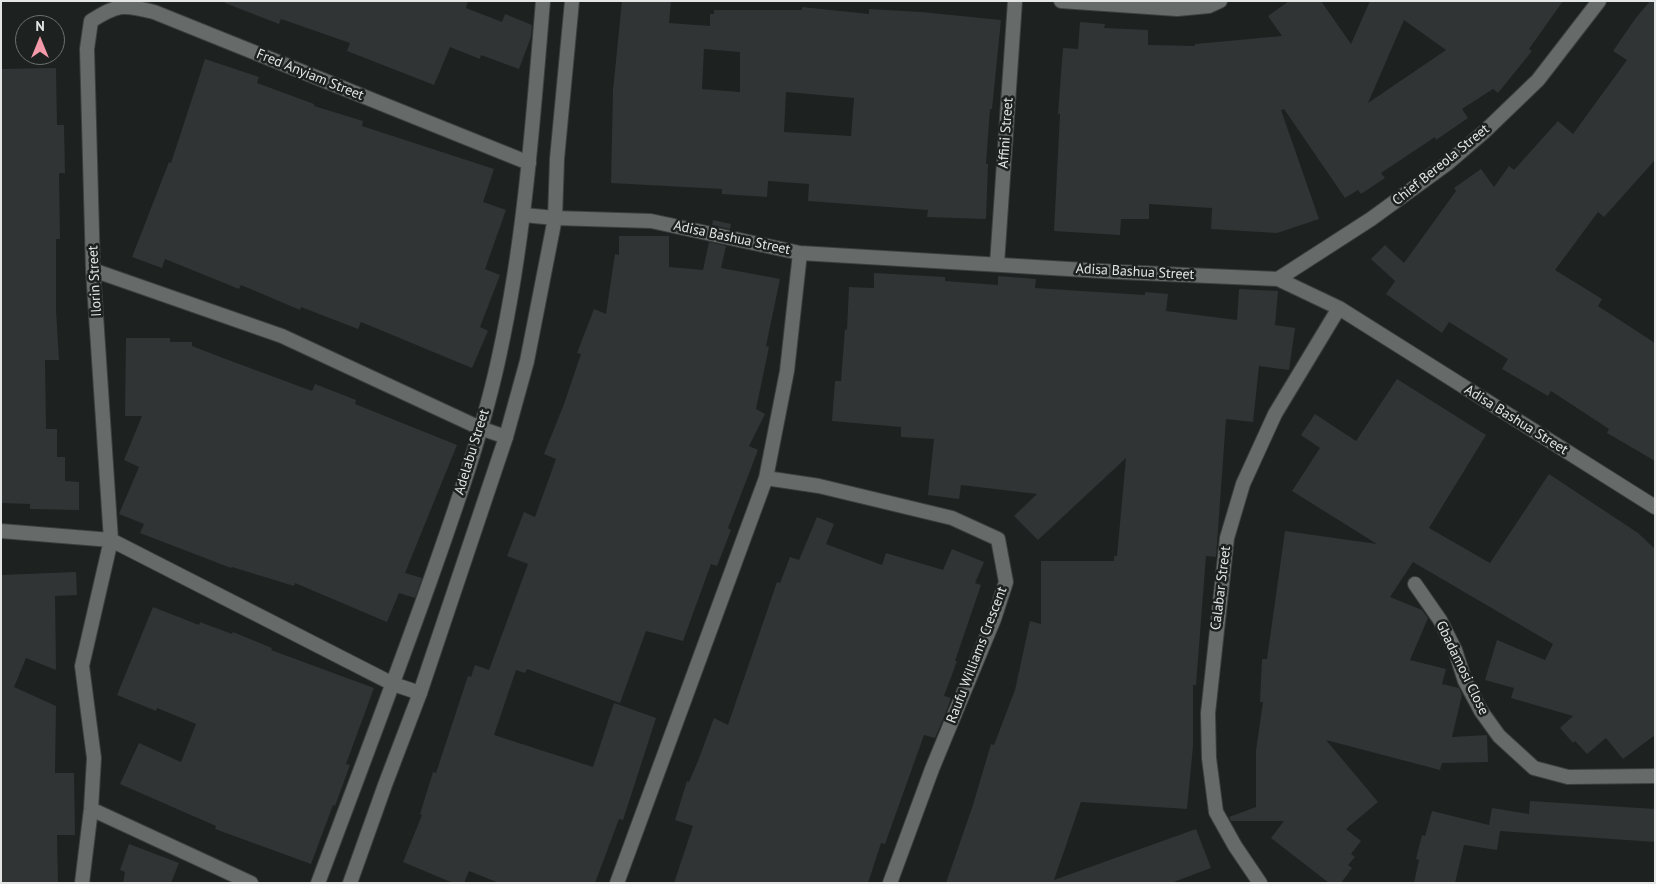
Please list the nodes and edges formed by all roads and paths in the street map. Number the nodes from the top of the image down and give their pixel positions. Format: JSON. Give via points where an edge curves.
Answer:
{"nodes":[{"id":1,"x":543,"y":1,"type":"edge"},
{"id":2,"x":572,"y":1,"type":"edge"},
{"id":3,"x":1015,"y":1,"type":"edge"},
{"id":4,"x":1061,"y":1,"type":"edge"},
{"id":5,"x":1220,"y":1,"type":"edge"},
{"id":6,"x":1599,"y":1,"type":"edge"},
{"id":7,"x":91,"y":21,"type":"joint"},
{"id":8,"x":529,"y":164,"type":"junction"},
{"id":9,"x":524,"y":215,"type":"junction"},
{"id":10,"x":555,"y":218,"type":"junction"},
{"id":11,"x":800,"y":253,"type":"junction"},
{"id":12,"x":997,"y":264,"type":"junction"},
{"id":13,"x":93,"y":270,"type":"junction"},
{"id":14,"x":1278,"y":279,"type":"junction"},
{"id":15,"x":1340,"y":308,"type":"junction"},
{"id":16,"x":480,"y":428,"type":"junction"},
{"id":17,"x":506,"y":437,"type":"junction"},
{"id":18,"x":766,"y":478,"type":"junction"},
{"id":19,"x":1655,"y":507,"type":"edge"},
{"id":20,"x":1,"y":531,"type":"edge"},
{"id":21,"x":112,"y":540,"type":"junction"},
{"id":22,"x":1414,"y":584,"type":"dead end"},
{"id":23,"x":393,"y":684,"type":"junction"},
{"id":24,"x":420,"y":693,"type":"junction"},
{"id":25,"x":1655,"y":776,"type":"edge"},
{"id":26,"x":91,"y":809,"type":"junction"},
{"id":27,"x":82,"y":883,"type":"edge"},
{"id":28,"x":251,"y":883,"type":"edge"},
{"id":29,"x":318,"y":883,"type":"edge"},
{"id":30,"x":350,"y":883,"type":"edge"},
{"id":31,"x":617,"y":883,"type":"edge"},
{"id":32,"x":890,"y":883,"type":"edge"},
{"id":33,"x":1260,"y":883,"type":"edge"}],
"edges":[{"from":1,"to":8,"type":"street","name":"Adelabu Street"},
{"from":2,"to":10,"type":"street","name":"Adelabu Street","via":[[557,159]]},
{"from":3,"to":12,"type":"street","name":"Affini Street"},
{"from":4,"to":5,"type":"street","via":[[1177,9],[1209,6]]},
{"from":6,"to":14,"type":"street","name":"Chief Bereola Street","via":[[1538,80],[1484,132],[1371,220]]},
{"from":7,"to":8,"type":"street","name":"Fred Anyiam Street","via":[[110,9],[131,6],[154,12]]},
{"from":7,"to":13,"type":"street","name":"Ilorin Street","via":[[87,49]]},
{"from":8,"to":9,"type":"street","name":"Adelabu Street"},
{"from":9,"to":10,"type":"street","name":"Adisa Bashua Street"},
{"from":9,"to":16,"type":"street","name":"Adelabu Street","via":[[500,353]]},
{"from":10,"to":11,"type":"street","name":"Adisa Bashua Street","via":[[651,221]]},
{"from":10,"to":17,"type":"street","name":"Adelabu Street","via":[[527,361]]},
{"from":11,"to":12,"type":"street","name":"Adisa Bashua Street"},
{"from":11,"to":18,"type":"street","via":[[787,371]]},
{"from":12,"to":14,"type":"street","name":"Adisa Bashua Street"},
{"from":13,"to":16,"type":"street","via":[[282,336]]},
{"from":13,"to":21,"type":"street","name":"Ilorin Street"},
{"from":14,"to":15,"type":"street","name":"Adisa Bashua Street"},
{"from":15,"to":19,"type":"street","name":"Adisa Bashua Street"},
{"from":15,"to":33,"type":"street","name":"Calabar Street","via":[[1275,414],[1243,484],[1227,538],[1208,713],[1209,758],[1216,812]]},
{"from":16,"to":17,"type":"street"},
{"from":16,"to":23,"type":"street","name":"Adelabu Street"},
{"from":17,"to":24,"type":"street","name":"Adelabu Street"},
{"from":18,"to":31,"type":"street"},
{"from":18,"to":32,"type":"street","name":"Raufu Williams Crescent","via":[[819,486],[952,518],[998,539],[1006,582]]},
{"from":20,"to":21,"type":"street"},
{"from":21,"to":23,"type":"street"},
{"from":21,"to":26,"type":"street","name":"Ilorin Street","via":[[82,666],[94,758]]},
{"from":22,"to":25,"type":"street","name":"Gbadamosi Close","via":[[1440,620],[1456,650],[1465,681],[1481,711],[1499,736],[1534,768],[1568,777]]},
{"from":23,"to":24,"type":"street"},
{"from":23,"to":29,"type":"street","name":"Adelabu Street"},
{"from":24,"to":30,"type":"street","name":"Adelabu Street"},
{"from":26,"to":27,"type":"street","name":"Ilorin Street"},
{"from":26,"to":28,"type":"street"}]}
